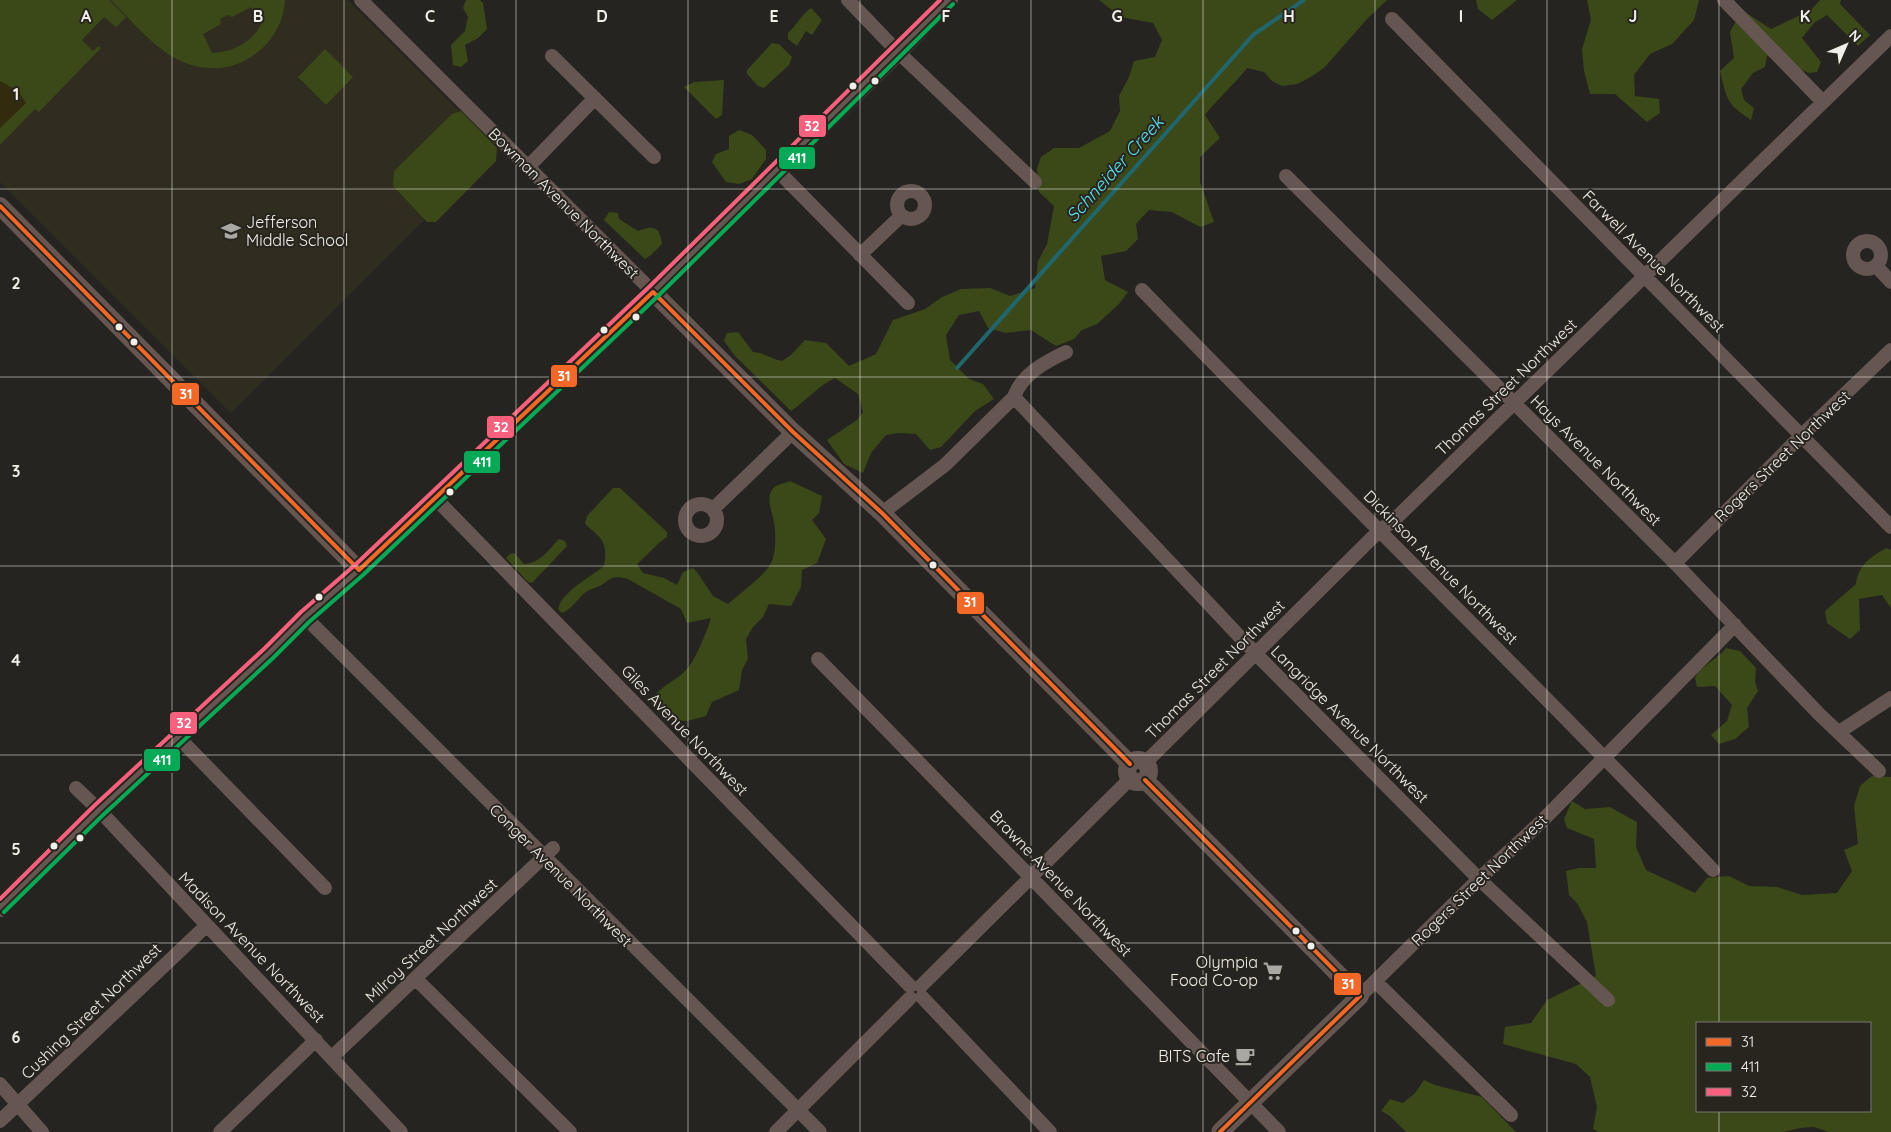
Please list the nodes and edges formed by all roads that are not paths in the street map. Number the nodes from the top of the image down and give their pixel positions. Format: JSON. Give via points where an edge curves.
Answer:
{"nodes":[{"id":1,"x":361,"y":0,"type":"edge"},
{"id":2,"x":848,"y":0,"type":"edge"},
{"id":3,"x":949,"y":0,"type":"edge"},
{"id":4,"x":1724,"y":0,"type":"edge"},
{"id":5,"x":1392,"y":19,"type":"dead end"},
{"id":6,"x":1891,"y":36,"type":"edge"},
{"id":7,"x":898,"y":52,"type":"junction"},
{"id":8,"x":552,"y":56,"type":"dead end"},
{"id":9,"x":595,"y":98,"type":"junction"},
{"id":10,"x":1823,"y":102,"type":"junction"},
{"id":11,"x":654,"y":156,"type":"dead end"},
{"id":12,"x":528,"y":167,"type":"junction"},
{"id":13,"x":777,"y":170,"type":"junction"},
{"id":14,"x":1286,"y":176,"type":"dead end"},
{"id":15,"x":1035,"y":182,"type":"dead end"},
{"id":16,"x":0,"y":206,"type":"edge"},
{"id":17,"x":901,"y":216,"type":"dead end"},
{"id":18,"x":860,"y":255,"type":"junction"},
{"id":19,"x":1876,"y":266,"type":"dead end"},
{"id":20,"x":1645,"y":276,"type":"junction"},
{"id":21,"x":1891,"y":282,"type":"edge"},
{"id":22,"x":1142,"y":290,"type":"dead end"},
{"id":23,"x":653,"y":292,"type":"junction"},
{"id":24,"x":908,"y":303,"type":"dead end"},
{"id":25,"x":1891,"y":350,"type":"edge"},
{"id":26,"x":1066,"y":352,"type":"dead end"},
{"id":27,"x":1014,"y":397,"type":"junction"},
{"id":28,"x":1514,"y":403,"type":"junction"},
{"id":29,"x":793,"y":432,"type":"junction"},
{"id":30,"x":1801,"y":436,"type":"junction"},
{"id":31,"x":435,"y":498,"type":"junction"},
{"id":32,"x":713,"y":510,"type":"dead end"},
{"id":33,"x":882,"y":513,"type":"junction"},
{"id":34,"x":1891,"y":527,"type":"edge"},
{"id":35,"x":1380,"y":530,"type":"junction"},
{"id":36,"x":1674,"y":563,"type":"junction"},
{"id":37,"x":359,"y":570,"type":"junction"},
{"id":38,"x":305,"y":617,"type":"junction"},
{"id":39,"x":1735,"y":625,"type":"junction"},
{"id":40,"x":1256,"y":654,"type":"junction"},
{"id":41,"x":818,"y":659,"type":"dead end"},
{"id":42,"x":1891,"y":698,"type":"edge"},
{"id":43,"x":1840,"y":732,"type":"junction"},
{"id":44,"x":178,"y":737,"type":"junction"},
{"id":45,"x":1605,"y":757,"type":"junction"},
{"id":46,"x":1880,"y":771,"type":"dead end"},
{"id":47,"x":1138,"y":772,"type":"junction"},
{"id":48,"x":76,"y":788,"type":"dead end"},
{"id":49,"x":99,"y":810,"type":"junction"},
{"id":50,"x":548,"y":853,"type":"junction"},
{"id":51,"x":1713,"y":870,"type":"dead end"},
{"id":52,"x":1031,"y":877,"type":"junction"},
{"id":53,"x":1479,"y":878,"type":"junction"},
{"id":54,"x":325,"y":888,"type":"dead end"},
{"id":55,"x":0,"y":908,"type":"edge"},
{"id":56,"x":206,"y":926,"type":"junction"},
{"id":57,"x":416,"y":979,"type":"junction"},
{"id":58,"x":1375,"y":981,"type":"junction"},
{"id":59,"x":916,"y":992,"type":"junction"},
{"id":60,"x":1360,"y":996,"type":"junction"},
{"id":61,"x":1608,"y":1000,"type":"dead end"},
{"id":62,"x":316,"y":1040,"type":"junction"},
{"id":63,"x":332,"y":1057,"type":"junction"},
{"id":64,"x":0,"y":1084,"type":"edge"},
{"id":65,"x":1250,"y":1102,"type":"junction"},
{"id":66,"x":18,"y":1104,"type":"junction"},
{"id":67,"x":797,"y":1110,"type":"junction"},
{"id":68,"x":1511,"y":1115,"type":"dead end"},
{"id":69,"x":0,"y":1121,"type":"edge"},
{"id":70,"x":42,"y":1132,"type":"edge"},
{"id":71,"x":220,"y":1132,"type":"edge"},
{"id":72,"x":401,"y":1132,"type":"edge"},
{"id":73,"x":570,"y":1132,"type":"edge"},
{"id":74,"x":776,"y":1132,"type":"edge"},
{"id":75,"x":820,"y":1132,"type":"edge"},
{"id":76,"x":1050,"y":1132,"type":"edge"},
{"id":77,"x":1220,"y":1132,"type":"edge"},
{"id":78,"x":1280,"y":1132,"type":"edge"}],
"edges":[{"from":1,"to":12,"type":"street","name":"Bowman Avenue Northwest"},
{"from":2,"to":7,"type":"street"},
{"from":3,"to":7,"type":"street"},
{"from":4,"to":10,"type":"street"},
{"from":5,"to":20,"type":"street","name":"Farwell Avenue Northwest"},
{"from":6,"to":10,"type":"street","name":"Thomas Street Northwest"},
{"from":7,"to":13,"type":"street"},
{"from":7,"to":15,"type":"street"},
{"from":8,"to":9,"type":"street"},
{"from":9,"to":11,"type":"street"},
{"from":9,"to":12,"type":"street"},
{"from":10,"to":20,"type":"street","name":"Thomas Street Northwest"},
{"from":12,"to":23,"type":"street","name":"Bowman Avenue Northwest"},
{"from":13,"to":18,"type":"street"},
{"from":13,"to":23,"type":"street"},
{"from":14,"to":28,"type":"street","name":"Hays Avenue Northwest"},
{"from":16,"to":37,"type":"street"},
{"from":17,"to":18,"type":"street"},
{"from":18,"to":24,"type":"street"},
{"from":19,"to":21,"type":"street"},
{"from":20,"to":28,"type":"street","name":"Thomas Street Northwest"},
{"from":20,"to":30,"type":"street","name":"Farwell Avenue Northwest"},
{"from":22,"to":35,"type":"street","name":"Dickinson Avenue Northwest"},
{"from":23,"to":29,"type":"street","name":"Bowman Avenue Northwest"},
{"from":23,"to":31,"type":"street"},
{"from":25,"to":30,"type":"street","name":"Rogers Street Northwest"},
{"from":26,"to":27,"type":"street","via":[[1033,372],[1018,386]]},
{"from":27,"to":33,"type":"street","via":[[945,465]]},
{"from":27,"to":40,"type":"street","name":"Langridge Avenue Northwest"},
{"from":28,"to":35,"type":"street","name":"Thomas Street Northwest"},
{"from":28,"to":36,"type":"street","name":"Hays Avenue Northwest"},
{"from":29,"to":32,"type":"street"},
{"from":29,"to":33,"type":"street","name":"Bowman Avenue Northwest"},
{"from":30,"to":34,"type":"street","name":"Farwell Avenue Northwest"},
{"from":30,"to":36,"type":"street","name":"Rogers Street Northwest"},
{"from":31,"to":37,"type":"street"},
{"from":31,"to":59,"type":"street","name":"Giles Avenue Northwest"},
{"from":33,"to":47,"type":"street","name":"Bowman Avenue Northwest"},
{"from":35,"to":40,"type":"street","name":"Thomas Street Northwest"},
{"from":35,"to":45,"type":"street","name":"Dickinson Avenue Northwest"},
{"from":36,"to":39,"type":"street","name":"Hays Avenue Northwest"},
{"from":37,"to":38,"type":"street"},
{"from":38,"to":44,"type":"street"},
{"from":38,"to":50,"type":"street","name":"Conger Avenue Northwest"},
{"from":39,"to":43,"type":"street","name":"Hays Avenue Northwest"},
{"from":39,"to":45,"type":"street","name":"Rogers Street Northwest"},
{"from":40,"to":47,"type":"street","name":"Thomas Street Northwest"},
{"from":40,"to":53,"type":"street","name":"Langridge Avenue Northwest"},
{"from":41,"to":52,"type":"street","name":"Brawne Avenue Northwest"},
{"from":42,"to":43,"type":"street"},
{"from":43,"to":46,"type":"street","name":"Hays Avenue Northwest"},
{"from":44,"to":49,"type":"street"},
{"from":44,"to":54,"type":"street"},
{"from":45,"to":51,"type":"street","name":"Dickinson Avenue Northwest"},
{"from":45,"to":53,"type":"street","name":"Rogers Street Northwest","via":[[1541,822]]},
{"from":47,"to":52,"type":"street","name":"Thomas Street Northwest"},
{"from":47,"to":60,"type":"street","name":"Bowman Avenue Northwest"},
{"from":48,"to":49,"type":"street","name":"Madison Avenue Northwest"},
{"from":49,"to":55,"type":"street"},
{"from":49,"to":56,"type":"street","name":"Madison Avenue Northwest"},
{"from":50,"to":57,"type":"street","name":"Milroy Street Northwest"},
{"from":50,"to":67,"type":"street","name":"Conger Avenue Northwest"},
{"from":52,"to":59,"type":"street","name":"Thomas Street Northwest"},
{"from":52,"to":65,"type":"street","name":"Brawne Avenue Northwest"},
{"from":53,"to":58,"type":"street","name":"Rogers Street Northwest"},
{"from":53,"to":61,"type":"street","name":"Langridge Avenue Northwest"},
{"from":56,"to":62,"type":"street","name":"Madison Avenue Northwest"},
{"from":56,"to":66,"type":"street","name":"Cushing Street Northwest"},
{"from":57,"to":63,"type":"street","name":"Milroy Street Northwest"},
{"from":57,"to":73,"type":"street"},
{"from":58,"to":60,"type":"street","name":"Rogers Street Northwest"},
{"from":58,"to":68,"type":"street"},
{"from":59,"to":67,"type":"street","name":"Thomas Street Northwest"},
{"from":59,"to":76,"type":"street","name":"Giles Avenue Northwest"},
{"from":60,"to":65,"type":"street","name":"Rogers Street Northwest"},
{"from":62,"to":63,"type":"street","name":"Madison Avenue Northwest"},
{"from":62,"to":71,"type":"street"},
{"from":63,"to":72,"type":"street","name":"Madison Avenue Northwest"},
{"from":64,"to":66,"type":"street"},
{"from":65,"to":77,"type":"street","name":"Rogers Street Northwest"},
{"from":65,"to":78,"type":"street","name":"Brawne Avenue Northwest"},
{"from":66,"to":69,"type":"street","name":"Cushing Street Northwest"},
{"from":66,"to":70,"type":"street"},
{"from":67,"to":74,"type":"street","name":"Thomas Street Northwest"},
{"from":67,"to":75,"type":"street","name":"Conger Avenue Northwest"}]}
